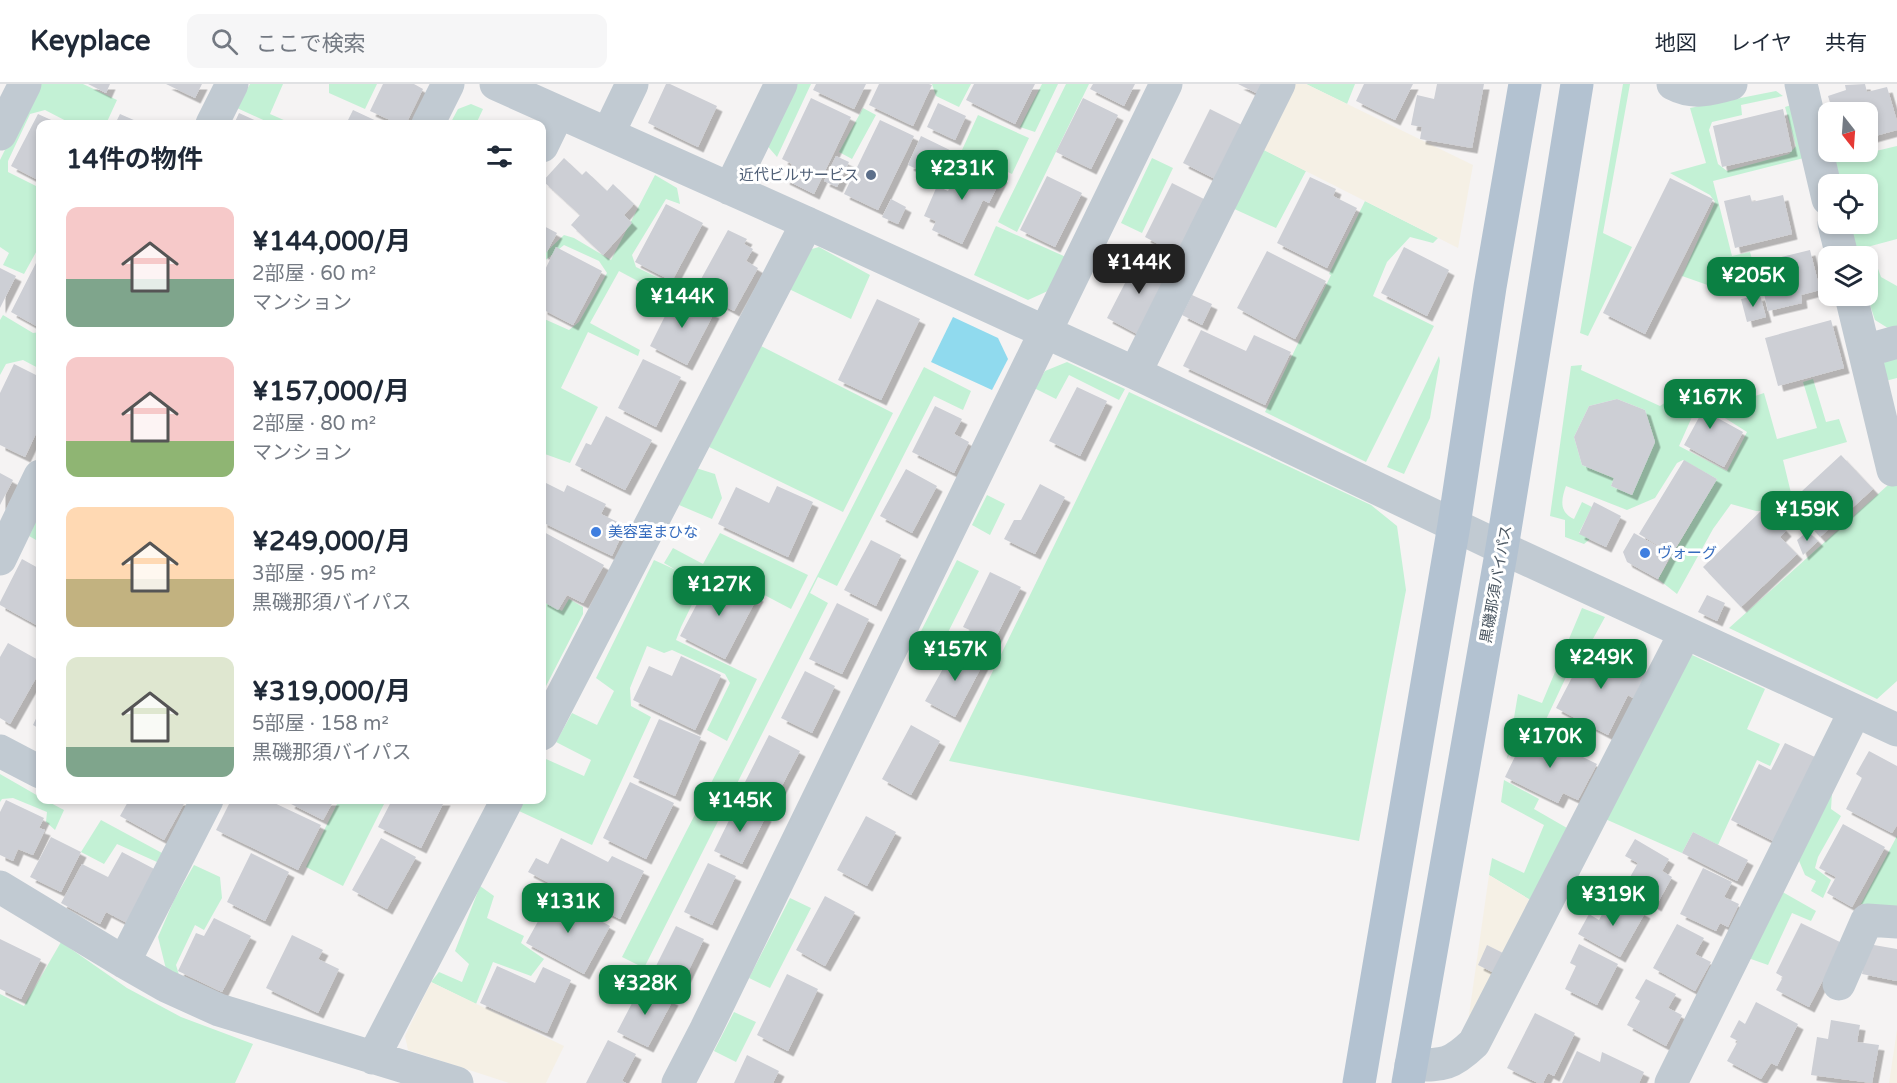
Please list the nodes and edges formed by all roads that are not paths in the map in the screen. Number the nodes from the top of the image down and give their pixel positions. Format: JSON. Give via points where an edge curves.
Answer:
{"nodes":[{"id":1,"x":24,"y":84,"type":"edge"},
{"id":2,"x":232,"y":84,"type":"edge"},
{"id":3,"x":448,"y":84,"type":"edge"},
{"id":4,"x":496,"y":84,"type":"edge"},
{"id":5,"x":632,"y":84,"type":"edge"},
{"id":6,"x":781,"y":84,"type":"edge"},
{"id":7,"x":1166,"y":84,"type":"edge"},
{"id":8,"x":1279,"y":84,"type":"edge"},
{"id":9,"x":1525,"y":84,"type":"edge"},
{"id":10,"x":1577,"y":84,"type":"edge"},
{"id":11,"x":1673,"y":84,"type":"edge"},
{"id":12,"x":1731,"y":84,"type":"edge"},
{"id":13,"x":1802,"y":84,"type":"edge"},
{"id":14,"x":558,"y":112,"type":"junction"},
{"id":15,"x":214,"y":120,"type":"edge"},
{"id":16,"x":430,"y":120,"type":"edge"},
{"id":17,"x":0,"y":134,"type":"edge"},
{"id":18,"x":608,"y":134,"type":"junction"},
{"id":19,"x":546,"y":138,"type":"edge"},
{"id":20,"x":1822,"y":174,"type":"edge"},
{"id":21,"x":730,"y":189,"type":"junction"},
{"id":22,"x":807,"y":223,"type":"junction"},
{"id":23,"x":1854,"y":306,"type":"edge"},
{"id":24,"x":1045,"y":333,"type":"junction"},
{"id":25,"x":1897,"y":342,"type":"edge"},
{"id":26,"x":1865,"y":351,"type":"junction"},
{"id":27,"x":1136,"y":374,"type":"junction"},
{"id":28,"x":1893,"y":470,"type":"dead end"},
{"id":29,"x":36,"y":484,"type":"edge"},
{"id":30,"x":1454,"y":525,"type":"junction"},
{"id":31,"x":1502,"y":548,"type":"junction"},
{"id":32,"x":0,"y":559,"type":"edge"},
{"id":33,"x":1685,"y":633,"type":"junction"},
{"id":34,"x":1855,"y":711,"type":"junction"},
{"id":35,"x":546,"y":726,"type":"edge"},
{"id":36,"x":1897,"y":730,"type":"edge"},
{"id":37,"x":0,"y":751,"type":"edge"},
{"id":38,"x":36,"y":770,"type":"edge"},
{"id":39,"x":205,"y":804,"type":"edge"},
{"id":40,"x":505,"y":804,"type":"edge"},
{"id":41,"x":0,"y":887,"type":"edge"},
{"id":42,"x":1897,"y":922,"type":"edge"},
{"id":43,"x":124,"y":962,"type":"junction"},
{"id":44,"x":1839,"y":984,"type":"dead end"},
{"id":45,"x":373,"y":1058,"type":"junction"},
{"id":46,"x":1409,"y":1074,"type":"edge"},
{"id":47,"x":457,"y":1083,"type":"edge"},
{"id":48,"x":678,"y":1083,"type":"edge"},
{"id":49,"x":1359,"y":1083,"type":"edge"},
{"id":50,"x":1671,"y":1083,"type":"edge"}],
"edges":[{"from":1,"to":17,"type":"street"},
{"from":2,"to":15,"type":"street"},
{"from":3,"to":16,"type":"street"},
{"from":4,"to":14,"type":"street"},
{"from":5,"to":18,"type":"street"},
{"from":6,"to":21,"type":"street"},
{"from":7,"to":24,"type":"street"},
{"from":8,"to":27,"type":"street"},
{"from":9,"to":30,"type":"main road"},
{"from":10,"to":31,"type":"main road","name":"黒磯那須バイパス"},
{"from":11,"to":12,"type":"street","via":[[1697,92]]},
{"from":13,"to":20,"type":"street"},
{"from":14,"to":18,"type":"street"},
{"from":14,"to":19,"type":"street"},
{"from":18,"to":21,"type":"street"},
{"from":21,"to":22,"type":"street"},
{"from":22,"to":24,"type":"street"},
{"from":22,"to":35,"type":"street"},
{"from":23,"to":26,"type":"street"},
{"from":24,"to":27,"type":"street"},
{"from":24,"to":48,"type":"street"},
{"from":25,"to":26,"type":"street"},
{"from":26,"to":28,"type":"street"},
{"from":27,"to":30,"type":"street"},
{"from":29,"to":32,"type":"street"},
{"from":30,"to":31,"type":"street"},
{"from":30,"to":49,"type":"main road"},
{"from":31,"to":33,"type":"street"},
{"from":31,"to":46,"type":"main road","name":"黒磯那須バイパス"},
{"from":33,"to":34,"type":"street"},
{"from":33,"to":46,"type":"street","via":[[1474,1043],[1458,1058]]},
{"from":34,"to":36,"type":"street"},
{"from":34,"to":50,"type":"street"},
{"from":37,"to":38,"type":"street"},
{"from":39,"to":43,"type":"street"},
{"from":40,"to":45,"type":"street"},
{"from":41,"to":43,"type":"street"},
{"from":42,"to":44,"type":"street","via":[[1867,920]]},
{"from":43,"to":45,"type":"street","via":[[219,1010]]},
{"from":45,"to":47,"type":"street"}]}
